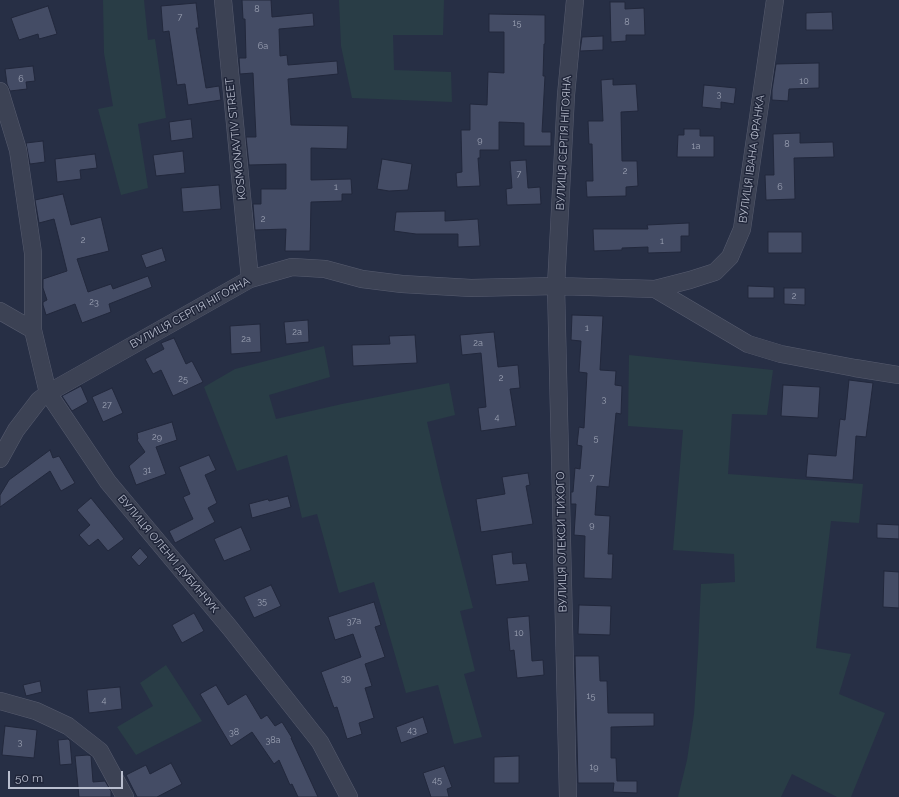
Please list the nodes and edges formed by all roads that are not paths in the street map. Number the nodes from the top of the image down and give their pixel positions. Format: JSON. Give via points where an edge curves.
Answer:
{"nodes":[{"id":1,"x":223,"y":0,"type":"edge"},
{"id":2,"x":575,"y":0,"type":"edge"},
{"id":3,"x":776,"y":0,"type":"edge"},
{"id":4,"x":0,"y":91,"type":"edge"},
{"id":5,"x":250,"y":279,"type":"junction"},
{"id":6,"x":556,"y":286,"type":"junction"},
{"id":7,"x":655,"y":289,"type":"junction"},
{"id":8,"x":0,"y":311,"type":"edge"},
{"id":9,"x":33,"y":330,"type":"junction"},
{"id":10,"x":899,"y":375,"type":"edge"},
{"id":11,"x":48,"y":393,"type":"junction"},
{"id":12,"x":0,"y":460,"type":"edge"},
{"id":13,"x":0,"y":701,"type":"edge"},
{"id":14,"x":125,"y":797,"type":"edge"},
{"id":15,"x":349,"y":797,"type":"edge"},
{"id":16,"x":568,"y":797,"type":"edge"}],
"edges":[{"from":1,"to":5,"type":"street","name":"KOSMONAVTIV STREET"},
{"from":2,"to":6,"type":"street","name":"ВУЛИЦЯ СЕРГІЯ НІГОЯНА","via":[[566,95]]},
{"from":3,"to":7,"type":"street","name":"ВУЛИЦЯ ІВАНА ФРАНКА","via":[[742,229],[730,257],[715,272]]},
{"from":4,"to":9,"type":"street","name":"ВУЛИЦЯ ОЛЕНИ ДУБИНЧУК","via":[[18,150],[33,252]]},
{"from":5,"to":6,"type":"street","name":"ВУЛИЦЯ СЕРГІЯ НІГОЯНА","via":[[292,267],[325,269],[362,279],[402,284],[471,288]]},
{"from":5,"to":11,"type":"street","name":"ВУЛИЦЯ СЕРГІЯ НІГОЯНА"},
{"from":6,"to":7,"type":"street","name":"ВУЛИЦЯ СЕРГІЯ НІГОЯНА"},
{"from":6,"to":16,"type":"street","name":"ВУЛИЦЯ ОЛЕКСИ ТИХОГО"},
{"from":7,"to":10,"type":"street","name":"ВУЛИЦЯ СЕРГІЯ НІГОЯНА","via":[[748,344],[781,354]]},
{"from":8,"to":9,"type":"street"},
{"from":9,"to":11,"type":"street","name":"ВУЛИЦЯ ОЛЕНИ ДУБИНЧУК"},
{"from":11,"to":12,"type":"street","name":"ВУЛИЦЯ СЕРГІЯ НІГОЯНА","via":[[39,400],[16,430]]},
{"from":11,"to":15,"type":"street","name":"ВУЛИЦЯ ОЛЕНИ ДУБИНЧУК","via":[[108,482],[230,628],[320,742]]},
{"from":13,"to":14,"type":"street","via":[[36,710],[68,726],[100,751]]}]}
